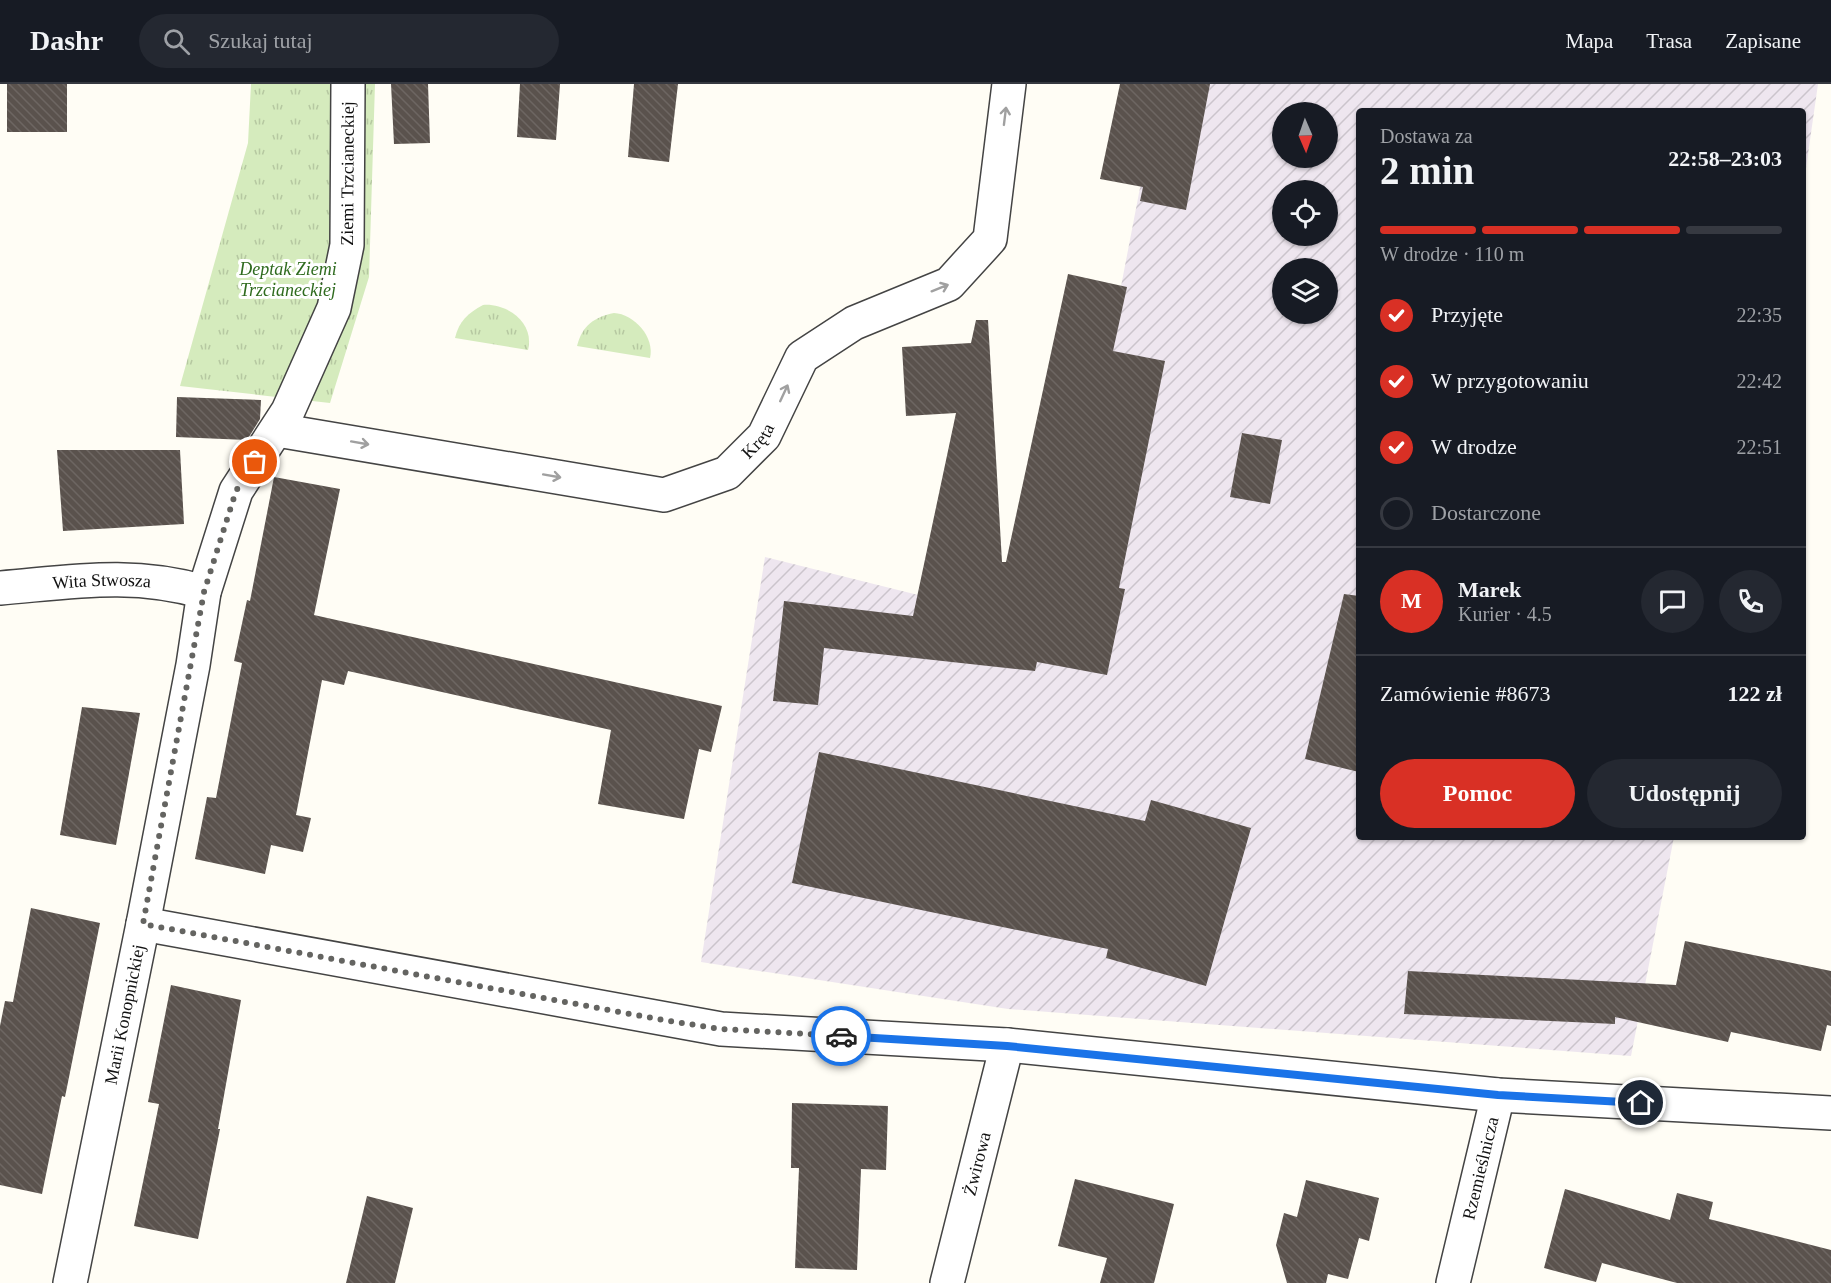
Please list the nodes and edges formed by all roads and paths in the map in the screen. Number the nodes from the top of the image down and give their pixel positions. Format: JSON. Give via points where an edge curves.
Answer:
{"nodes":[{"id":1,"x":348,"y":84,"type":"edge"},
{"id":2,"x":1009,"y":84,"type":"edge"},
{"id":3,"x":290,"y":432,"type":"junction"},
{"id":4,"x":0,"y":588,"type":"edge"},
{"id":5,"x":204,"y":592,"type":"junction"},
{"id":6,"x":143,"y":924,"type":"junction"},
{"id":7,"x":1007,"y":1046,"type":"junction"},
{"id":8,"x":1498,"y":1095,"type":"junction"},
{"id":9,"x":1831,"y":1113,"type":"edge"},
{"id":10,"x":70,"y":1283,"type":"edge"},
{"id":11,"x":947,"y":1283,"type":"edge"},
{"id":12,"x":1454,"y":1283,"type":"edge"}],
"edges":[{"from":1,"to":3,"type":"street","name":"Ziemi Trzcianeckiej","via":[[347,245],[333,308],[296,396]]},
{"from":3,"to":2,"type":"street","name":"Kręta","one_way":true,"via":[[664,495],[727,473],[764,436],[802,357],[854,323],[949,285],[990,238]]},
{"from":3,"to":5,"type":"street","name":"Marii Konopnickiej","via":[[236,491]]},
{"from":4,"to":5,"type":"street","name":"Wita Stwosza","via":[[118,578],[182,585]]},
{"from":5,"to":6,"type":"street","name":"Marii Konopnickiej"},
{"from":6,"to":7,"type":"street","via":[[721,1029]]},
{"from":6,"to":10,"type":"street","name":"Marii Konopnickiej"},
{"from":7,"to":8,"type":"street"},
{"from":7,"to":11,"type":"street","name":"Żwirowa"},
{"from":8,"to":9,"type":"street","name":"Rzemieślnicza"},
{"from":8,"to":12,"type":"street","name":"Rzemieślnicza"}]}
